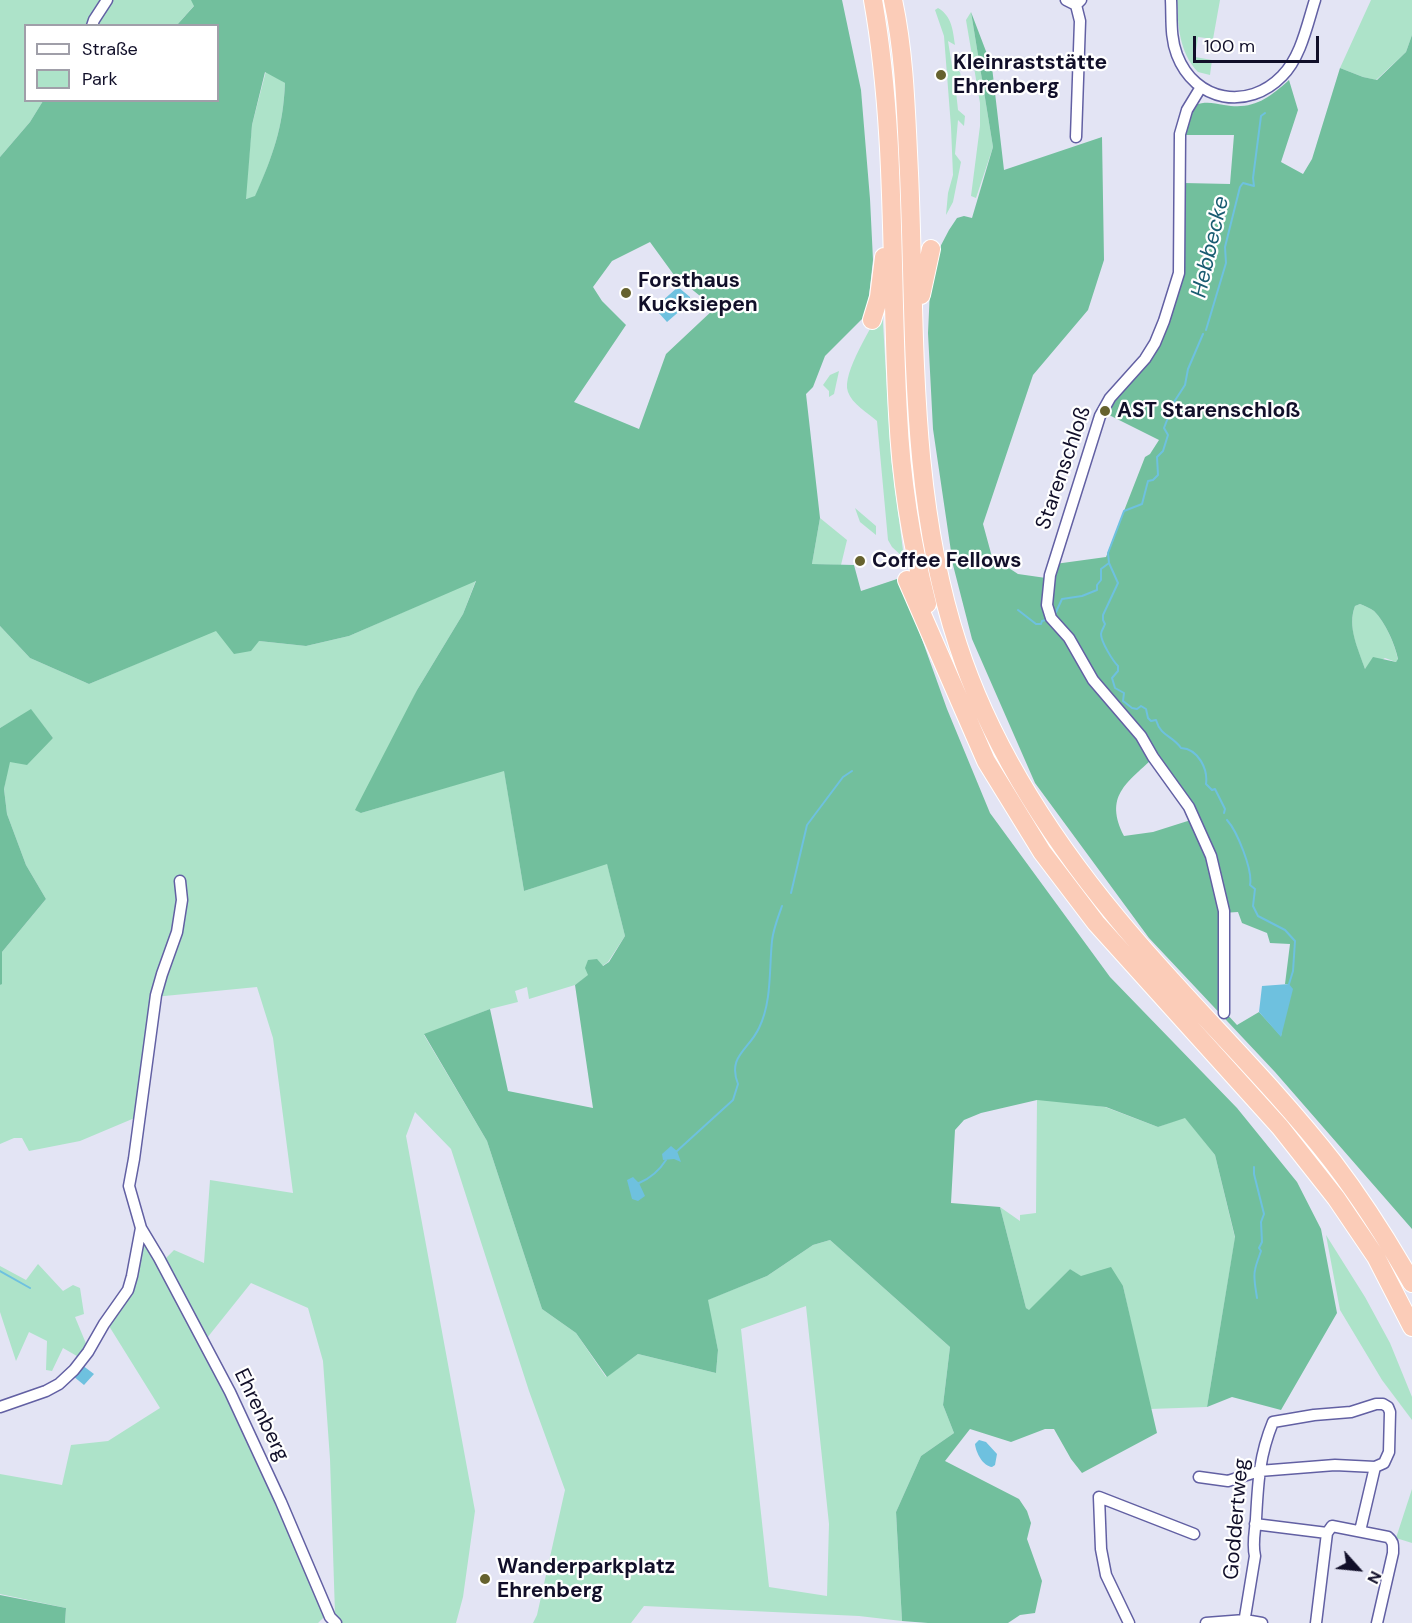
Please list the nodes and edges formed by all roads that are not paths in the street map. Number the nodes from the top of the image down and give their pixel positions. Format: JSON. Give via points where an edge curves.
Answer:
{"nodes":[{"id":1,"x":107,"y":0,"type":"edge"},
{"id":2,"x":873,"y":0,"type":"edge"},
{"id":3,"x":893,"y":0,"type":"edge"},
{"id":4,"x":1171,"y":0,"type":"edge"},
{"id":5,"x":1316,"y":0,"type":"edge"},
{"id":6,"x":1074,"y":2,"type":"edge"},
{"id":7,"x":93,"y":24,"type":"edge"},
{"id":8,"x":1201,"y":87,"type":"junction"},
{"id":9,"x":1076,"y":137,"type":"dead end"},
{"id":10,"x":892,"y":214,"type":"junction"},
{"id":11,"x":930,"y":249,"type":"dead end"},
{"id":12,"x":872,"y":320,"type":"dead end"},
{"id":13,"x":914,"y":323,"type":"junction"},
{"id":14,"x":907,"y":580,"type":"dead end"},
{"id":15,"x":936,"y":642,"type":"junction"},
{"id":16,"x":180,"y":881,"type":"dead end"},
{"id":17,"x":1216,"y":1017,"type":"junction"},
{"id":18,"x":141,"y":1228,"type":"junction"},
{"id":19,"x":1412,"y":1282,"type":"edge"},
{"id":20,"x":1412,"y":1327,"type":"edge"},
{"id":21,"x":0,"y":1407,"type":"edge"},
{"id":22,"x":1375,"y":1467,"type":"junction"},
{"id":23,"x":1259,"y":1471,"type":"junction"},
{"id":24,"x":1199,"y":1477,"type":"dead end"},
{"id":25,"x":1255,"y":1524,"type":"junction"},
{"id":26,"x":1360,"y":1531,"type":"junction"},
{"id":27,"x":1327,"y":1533,"type":"junction"},
{"id":28,"x":1194,"y":1534,"type":"dead end"},
{"id":29,"x":1245,"y":1622,"type":"edge"},
{"id":30,"x":336,"y":1623,"type":"edge"},
{"id":31,"x":1129,"y":1623,"type":"edge"},
{"id":32,"x":1206,"y":1623,"type":"edge"},
{"id":33,"x":1262,"y":1623,"type":"edge"},
{"id":34,"x":1316,"y":1623,"type":"edge"},
{"id":35,"x":1377,"y":1623,"type":"edge"}],
"edges":[{"from":1,"to":7,"type":"street"},
{"from":2,"to":10,"type":"highway","via":[[884,89]]},
{"from":3,"to":13,"type":"highway","via":[[907,130]]},
{"from":4,"to":8,"type":"street","via":[[1174,45],[1184,70]]},
{"from":5,"to":8,"type":"street","via":[[1298,52],[1284,75],[1269,87],[1244,97],[1227,97]]},
{"from":6,"to":9,"type":"street","via":[[1080,21]]},
{"from":8,"to":17,"type":"street","name":"Starenschloß","via":[[1187,110],[1180,134],[1179,273],[1155,343],[1100,416],[1050,575],[1047,605],[1051,618],[1093,680],[1141,736],[1189,807],[1210,856],[1224,911]]},
{"from":10,"to":12,"type":"highway"},
{"from":10,"to":15,"type":"highway","via":[[903,475]]},
{"from":11,"to":13,"type":"highway"},
{"from":13,"to":17,"type":"highway","via":[[923,472],[934,552],[958,645],[995,735],[1022,786],[1064,850],[1118,919]]},
{"from":14,"to":15,"type":"highway"},
{"from":15,"to":20,"type":"highway","via":[[986,761],[1068,890],[1280,1127],[1336,1198],[1376,1257]]},
{"from":16,"to":18,"type":"street","name":"Ehrenberg","via":[[182,900],[177,932],[156,996],[130,1175],[130,1196]]},
{"from":17,"to":19,"type":"highway","via":[[1236,1050],[1363,1203]]},
{"from":18,"to":21,"type":"street","name":"Ehrenberg","via":[[128,1290],[74,1370],[46,1391]]},
{"from":18,"to":30,"type":"street","name":"Ehrenberg","via":[[230,1392]]},
{"from":22,"to":23,"type":"street"},
{"from":22,"to":23,"type":"street","name":"Goddertweg","via":[[1384,1463],[1389,1452],[1390,1412],[1383,1404],[1273,1422],[1264,1442]]},
{"from":22,"to":26,"type":"street"},
{"from":23,"to":24,"type":"street","via":[[1228,1481]]},
{"from":23,"to":25,"type":"street","name":"Goddertweg"},
{"from":25,"to":27,"type":"street"},
{"from":25,"to":29,"type":"street","name":"Goddertweg","via":[[1255,1556]]},
{"from":26,"to":27,"type":"street","via":[[1332,1526]]},
{"from":26,"to":35,"type":"street","via":[[1388,1537],[1394,1544]]},
{"from":27,"to":34,"type":"street"},
{"from":28,"to":31,"type":"street","via":[[1099,1497],[1106,1575]]},
{"from":29,"to":32,"type":"street"},
{"from":29,"to":33,"type":"street"}]}
